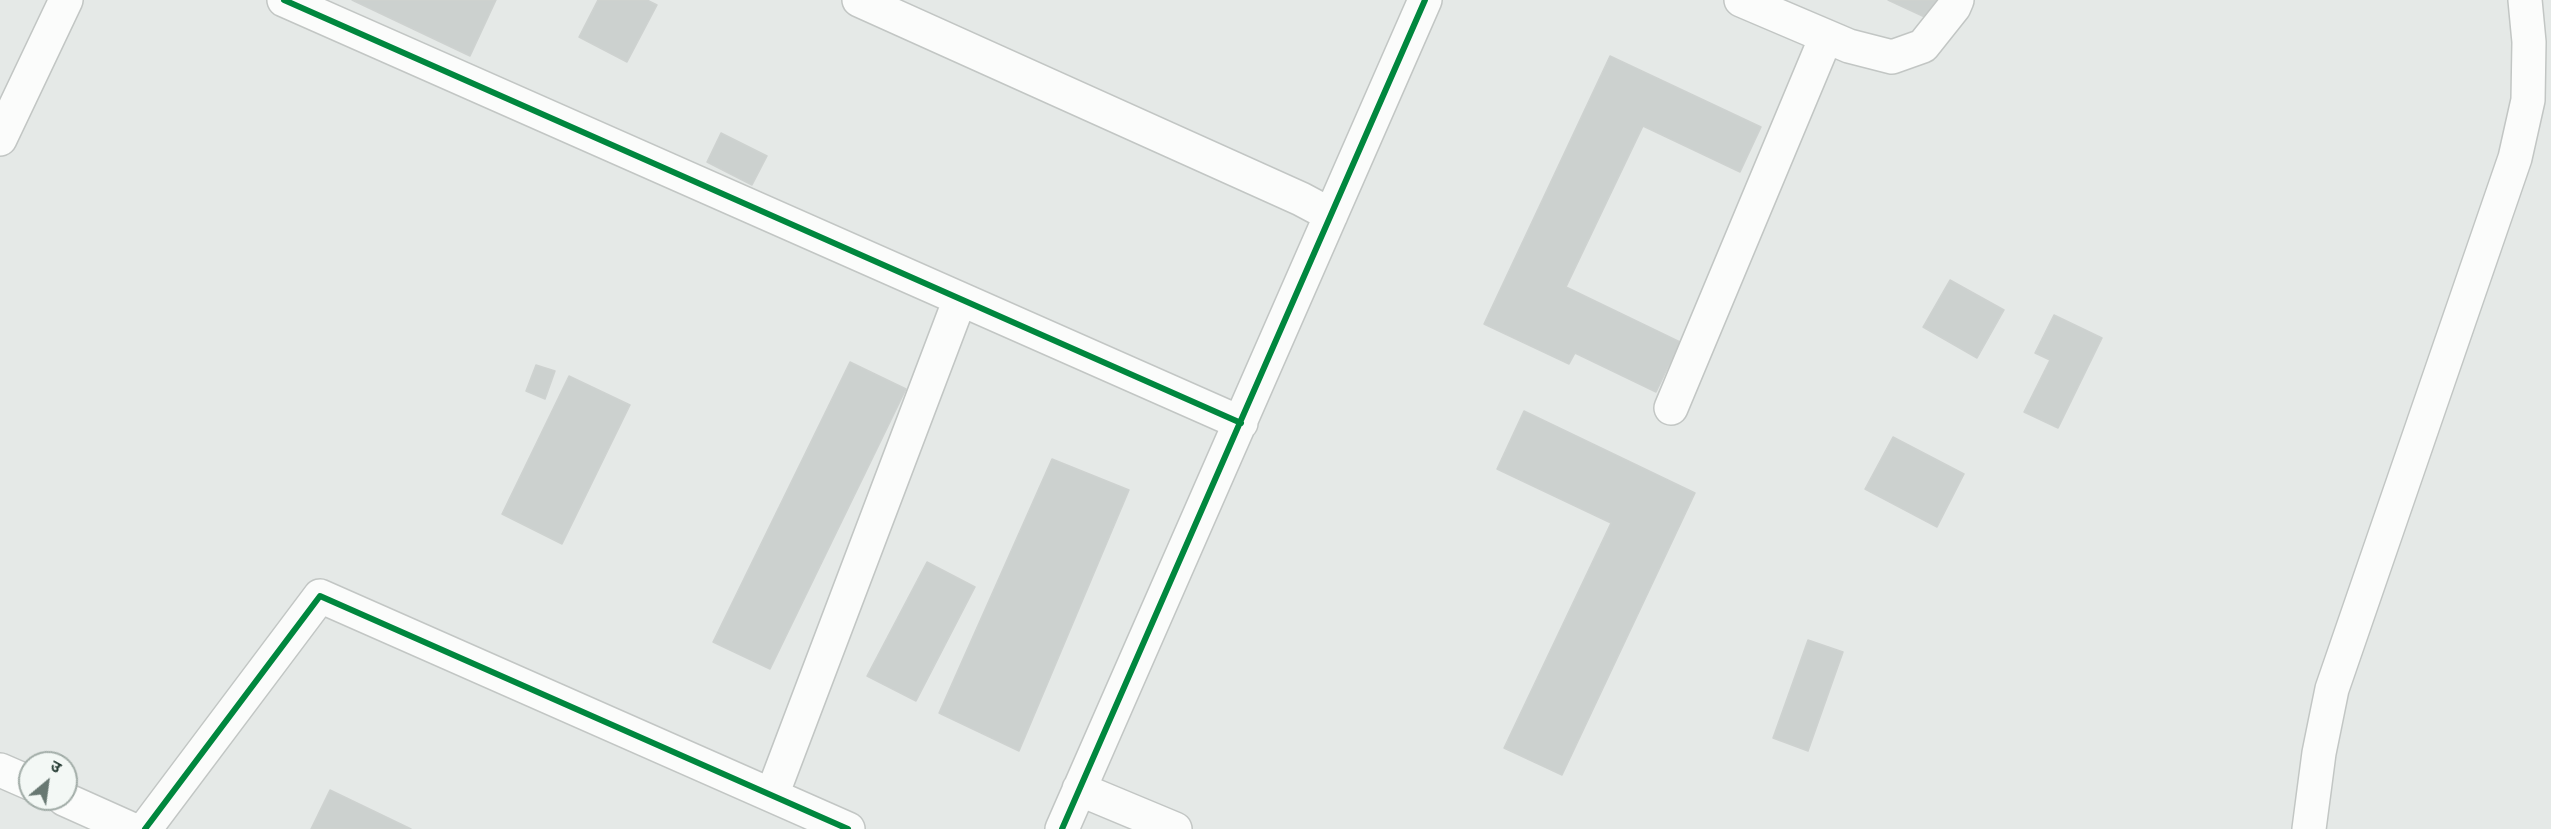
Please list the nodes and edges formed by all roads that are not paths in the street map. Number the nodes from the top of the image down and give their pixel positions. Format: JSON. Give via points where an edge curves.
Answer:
{"nodes":[{"id":1,"x":66,"y":0,"type":"edge"},
{"id":2,"x":284,"y":0,"type":"edge"},
{"id":3,"x":859,"y":0,"type":"edge"},
{"id":4,"x":1425,"y":0,"type":"edge"},
{"id":5,"x":1741,"y":0,"type":"edge"},
{"id":6,"x":1957,"y":0,"type":"edge"},
{"id":7,"x":2525,"y":0,"type":"edge"},
{"id":8,"x":1826,"y":37,"type":"junction"},
{"id":9,"x":0,"y":139,"type":"edge"},
{"id":10,"x":1331,"y":215,"type":"junction"},
{"id":11,"x":960,"y":299,"type":"junction"},
{"id":12,"x":1671,"y":408,"type":"dead end"},
{"id":13,"x":1241,"y":423,"type":"junction"},
{"id":14,"x":0,"y":770,"type":"edge"},
{"id":15,"x":18,"y":778,"type":"edge"},
{"id":16,"x":1079,"y":789,"type":"junction"},
{"id":17,"x":772,"y":795,"type":"junction"},
{"id":18,"x":78,"y":805,"type":"edge"},
{"id":19,"x":131,"y":829,"type":"edge"},
{"id":20,"x":145,"y":829,"type":"edge"},
{"id":21,"x":848,"y":829,"type":"edge"},
{"id":22,"x":1062,"y":829,"type":"edge"},
{"id":23,"x":1175,"y":829,"type":"edge"},
{"id":24,"x":2308,"y":829,"type":"edge"}],
"edges":[{"from":1,"to":9,"type":"street"},
{"from":2,"to":11,"type":"street"},
{"from":3,"to":10,"type":"street"},
{"from":4,"to":10,"type":"street"},
{"from":5,"to":8,"type":"street"},
{"from":6,"to":8,"type":"street","via":[[1923,46],[1892,57]]},
{"from":7,"to":24,"type":"street","via":[[2528,100],[2515,158],[2332,689]]},
{"from":8,"to":12,"type":"street"},
{"from":10,"to":13,"type":"street"},
{"from":11,"to":13,"type":"street"},
{"from":11,"to":17,"type":"street"},
{"from":13,"to":16,"type":"street"},
{"from":14,"to":15,"type":"street"},
{"from":16,"to":22,"type":"street"},
{"from":16,"to":23,"type":"street"},
{"from":17,"to":20,"type":"street","via":[[320,596]]},
{"from":17,"to":21,"type":"street"},
{"from":18,"to":19,"type":"street"}]}
